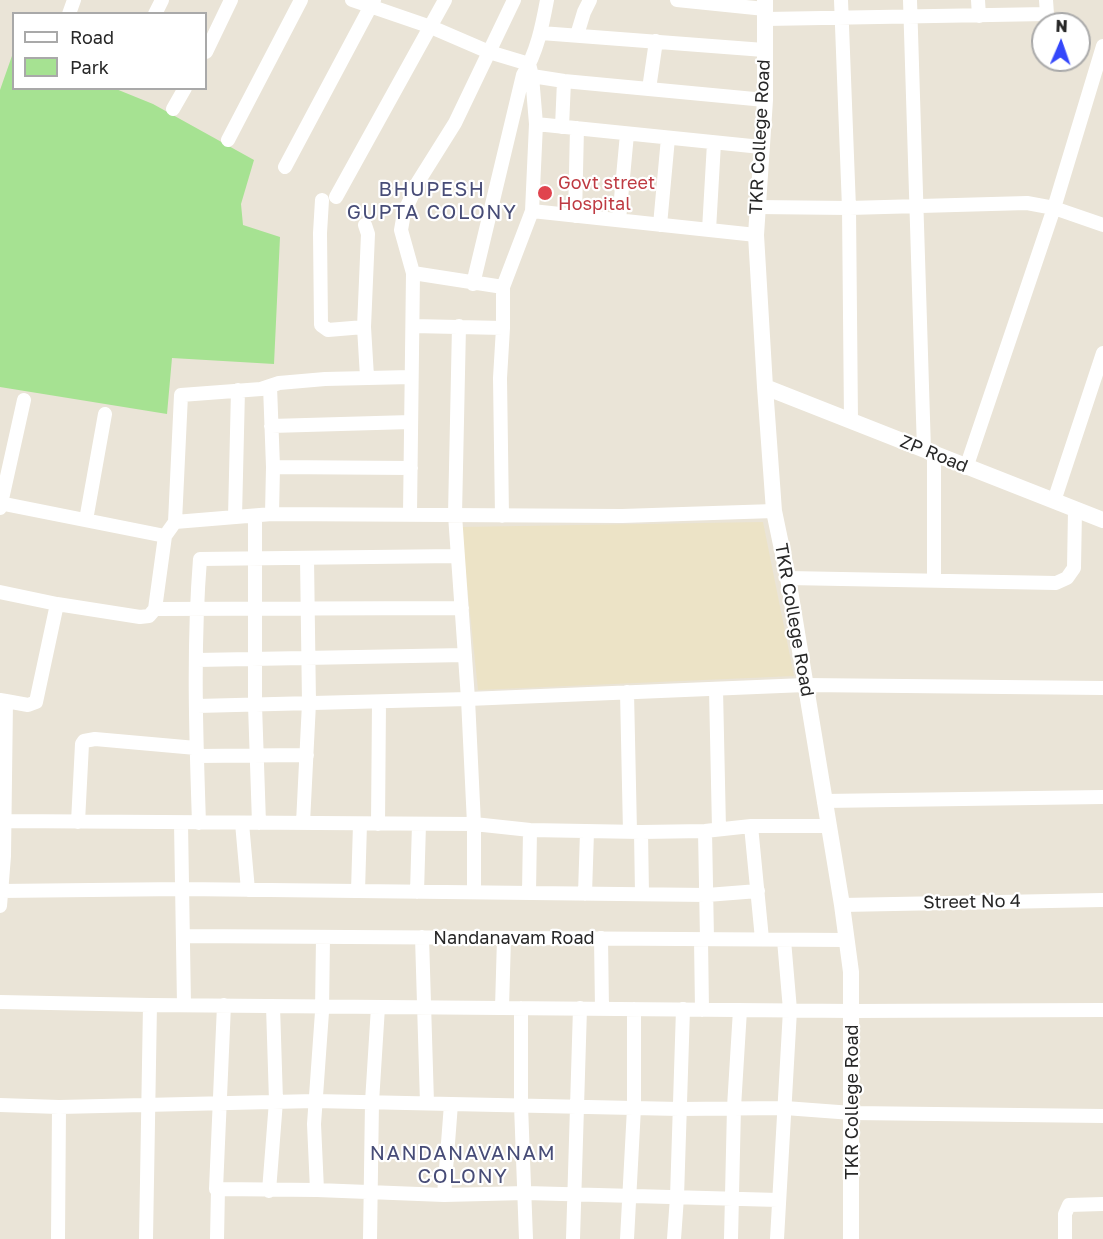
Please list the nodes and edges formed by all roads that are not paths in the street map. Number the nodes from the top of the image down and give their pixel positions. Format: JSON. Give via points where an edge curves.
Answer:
{"nodes":[{"id":1,"x":231,"y":0,"type":"edge"},
{"id":2,"x":301,"y":0,"type":"edge"},
{"id":3,"x":352,"y":0,"type":"edge"},
{"id":4,"x":445,"y":0,"type":"edge"},
{"id":5,"x":514,"y":0,"type":"edge"},
{"id":6,"x":547,"y":0,"type":"edge"},
{"id":7,"x":590,"y":0,"type":"edge"},
{"id":8,"x":677,"y":0,"type":"edge"},
{"id":9,"x":841,"y":0,"type":"edge"},
{"id":10,"x":910,"y":0,"type":"edge"},
{"id":11,"x":978,"y":0,"type":"edge"},
{"id":12,"x":1046,"y":0,"type":"edge"},
{"id":13,"x":692,"y":1,"type":"edge"},
{"id":14,"x":372,"y":3,"type":"edge"},
{"id":15,"x":728,"y":3,"type":"edge"},
{"id":16,"x":765,"y":9,"type":"edge"},
{"id":17,"x":840,"y":16,"type":"junction"},
{"id":18,"x":910,"y":16,"type":"junction"},
{"id":19,"x":979,"y":16,"type":"junction"},
{"id":20,"x":431,"y":27,"type":"junction"},
{"id":21,"x":541,"y":33,"type":"junction"},
{"id":22,"x":577,"y":35,"type":"junction"},
{"id":23,"x":656,"y":41,"type":"junction"},
{"id":24,"x":1103,"y":46,"type":"edge"},
{"id":25,"x":207,"y":50,"type":"edge"},
{"id":26,"x":764,"y":50,"type":"junction"},
{"id":27,"x":489,"y":52,"type":"junction"},
{"id":28,"x":531,"y":70,"type":"junction"},
{"id":29,"x":564,"y":81,"type":"junction"},
{"id":30,"x":649,"y":89,"type":"junction"},
{"id":31,"x":184,"y":90,"type":"edge"},
{"id":32,"x":765,"y":100,"type":"junction"},
{"id":33,"x":173,"y":109,"type":"dead end"},
{"id":34,"x":536,"y":124,"type":"junction"},
{"id":35,"x":569,"y":128,"type":"junction"},
{"id":36,"x":627,"y":134,"type":"junction"},
{"id":37,"x":668,"y":138,"type":"junction"},
{"id":38,"x":228,"y":140,"type":"dead end"},
{"id":39,"x":714,"y":142,"type":"junction"},
{"id":40,"x":760,"y":147,"type":"junction"},
{"id":41,"x":285,"y":167,"type":"dead end"},
{"id":42,"x":757,"y":207,"type":"junction"},
{"id":43,"x":917,"y":207,"type":"junction"},
{"id":44,"x":849,"y":208,"type":"junction"},
{"id":45,"x":1054,"y":208,"type":"junction"},
{"id":46,"x":532,"y":211,"type":"junction"},
{"id":47,"x":575,"y":216,"type":"junction"},
{"id":48,"x":619,"y":220,"type":"junction"},
{"id":49,"x":365,"y":225,"type":"dead end"},
{"id":50,"x":660,"y":225,"type":"junction"},
{"id":51,"x":1103,"y":225,"type":"edge"},
{"id":52,"x":708,"y":230,"type":"junction"},
{"id":53,"x":756,"y":235,"type":"junction"},
{"id":54,"x":413,"y":273,"type":"junction"},
{"id":55,"x":473,"y":284,"type":"junction"},
{"id":56,"x":503,"y":287,"type":"junction"},
{"id":57,"x":412,"y":326,"type":"junction"},
{"id":58,"x":459,"y":326,"type":"junction"},
{"id":59,"x":364,"y":327,"type":"junction"},
{"id":60,"x":503,"y":328,"type":"junction"},
{"id":61,"x":1103,"y":353,"type":"edge"},
{"id":62,"x":367,"y":377,"type":"junction"},
{"id":63,"x":411,"y":377,"type":"junction"},
{"id":64,"x":270,"y":386,"type":"junction"},
{"id":65,"x":765,"y":387,"type":"junction"},
{"id":66,"x":238,"y":390,"type":"junction"},
{"id":67,"x":24,"y":400,"type":"dead end"},
{"id":68,"x":105,"y":414,"type":"dead end"},
{"id":69,"x":851,"y":421,"type":"junction"},
{"id":70,"x":411,"y":422,"type":"junction"},
{"id":71,"x":272,"y":426,"type":"junction"},
{"id":72,"x":929,"y":452,"type":"junction"},
{"id":73,"x":273,"y":467,"type":"junction"},
{"id":74,"x":411,"y":468,"type":"junction"},
{"id":75,"x":966,"y":468,"type":"junction"},
{"id":76,"x":1054,"y":501,"type":"junction"},
{"id":77,"x":0,"y":504,"type":"edge"},
{"id":78,"x":1075,"y":510,"type":"junction"},
{"id":79,"x":774,"y":511,"type":"junction"},
{"id":80,"x":410,"y":513,"type":"junction"},
{"id":81,"x":272,"y":514,"type":"junction"},
{"id":82,"x":455,"y":515,"type":"junction"},
{"id":83,"x":502,"y":516,"type":"junction"},
{"id":84,"x":255,"y":517,"type":"junction"},
{"id":85,"x":235,"y":518,"type":"junction"},
{"id":86,"x":86,"y":520,"type":"junction"},
{"id":87,"x":1103,"y":520,"type":"edge"},
{"id":88,"x":175,"y":522,"type":"junction"},
{"id":89,"x":165,"y":536,"type":"junction"},
{"id":90,"x":457,"y":556,"type":"junction"},
{"id":91,"x":256,"y":558,"type":"junction"},
{"id":92,"x":307,"y":558,"type":"junction"},
{"id":93,"x":788,"y":578,"type":"junction"},
{"id":94,"x":934,"y":580,"type":"junction"},
{"id":95,"x":0,"y":592,"type":"edge"},
{"id":96,"x":57,"y":604,"type":"junction"},
{"id":97,"x":462,"y":608,"type":"junction"},
{"id":98,"x":155,"y":609,"type":"junction"},
{"id":99,"x":196,"y":609,"type":"junction"},
{"id":100,"x":256,"y":609,"type":"junction"},
{"id":101,"x":309,"y":609,"type":"junction"},
{"id":102,"x":465,"y":655,"type":"junction"},
{"id":103,"x":309,"y":657,"type":"junction"},
{"id":104,"x":256,"y":659,"type":"junction"},
{"id":105,"x":197,"y":660,"type":"junction"},
{"id":106,"x":805,"y":686,"type":"junction"},
{"id":107,"x":1103,"y":688,"type":"edge"},
{"id":108,"x":716,"y":689,"type":"junction"},
{"id":109,"x":627,"y":692,"type":"junction"},
{"id":110,"x":468,"y":699,"type":"junction"},
{"id":111,"x":3,"y":701,"type":"edge"},
{"id":112,"x":379,"y":702,"type":"junction"},
{"id":113,"x":309,"y":703,"type":"junction"},
{"id":114,"x":255,"y":705,"type":"junction"},
{"id":115,"x":197,"y":706,"type":"junction"},
{"id":116,"x":196,"y":752,"type":"junction"},
{"id":117,"x":257,"y":755,"type":"junction"},
{"id":118,"x":307,"y":755,"type":"junction"},
{"id":119,"x":1103,"y":797,"type":"edge"},
{"id":120,"x":824,"y":801,"type":"junction"},
{"id":121,"x":4,"y":821,"type":"junction"},
{"id":122,"x":78,"y":822,"type":"junction"},
{"id":123,"x":181,"y":823,"type":"junction"},
{"id":124,"x":199,"y":823,"type":"junction"},
{"id":125,"x":242,"y":823,"type":"junction"},
{"id":126,"x":259,"y":823,"type":"junction"},
{"id":127,"x":303,"y":824,"type":"junction"},
{"id":128,"x":360,"y":824,"type":"junction"},
{"id":129,"x":378,"y":824,"type":"junction"},
{"id":130,"x":419,"y":824,"type":"junction"},
{"id":131,"x":474,"y":824,"type":"junction"},
{"id":132,"x":752,"y":826,"type":"junction"},
{"id":133,"x":828,"y":826,"type":"junction"},
{"id":134,"x":530,"y":830,"type":"junction"},
{"id":135,"x":712,"y":830,"type":"junction"},
{"id":136,"x":587,"y":832,"type":"junction"},
{"id":137,"x":636,"y":832,"type":"junction"},
{"id":138,"x":182,"y":890,"type":"junction"},
{"id":139,"x":248,"y":890,"type":"junction"},
{"id":140,"x":0,"y":891,"type":"edge"},
{"id":141,"x":358,"y":891,"type":"junction"},
{"id":142,"x":758,"y":891,"type":"junction"},
{"id":143,"x":417,"y":892,"type":"junction"},
{"id":144,"x":474,"y":892,"type":"junction"},
{"id":145,"x":529,"y":893,"type":"junction"},
{"id":146,"x":585,"y":894,"type":"junction"},
{"id":147,"x":642,"y":894,"type":"junction"},
{"id":148,"x":707,"y":895,"type":"junction"},
{"id":149,"x":1103,"y":900,"type":"edge"},
{"id":150,"x":842,"y":905,"type":"junction"},
{"id":151,"x":0,"y":906,"type":"edge"},
{"id":152,"x":183,"y":936,"type":"junction"},
{"id":153,"x":323,"y":937,"type":"junction"},
{"id":154,"x":422,"y":937,"type":"junction"},
{"id":155,"x":504,"y":938,"type":"junction"},
{"id":156,"x":601,"y":938,"type":"junction"},
{"id":157,"x":704,"y":939,"type":"junction"},
{"id":158,"x":762,"y":939,"type":"junction"},
{"id":159,"x":784,"y":939,"type":"junction"},
{"id":160,"x":846,"y":940,"type":"junction"},
{"id":161,"x":0,"y":1002,"type":"edge"},
{"id":162,"x":150,"y":1005,"type":"junction"},
{"id":163,"x":184,"y":1005,"type":"junction"},
{"id":164,"x":224,"y":1005,"type":"junction"},
{"id":165,"x":273,"y":1006,"type":"junction"},
{"id":166,"x":321,"y":1006,"type":"junction"},
{"id":167,"x":378,"y":1007,"type":"junction"},
{"id":168,"x":424,"y":1007,"type":"junction"},
{"id":169,"x":502,"y":1008,"type":"junction"},
{"id":170,"x":521,"y":1008,"type":"junction"},
{"id":171,"x":580,"y":1008,"type":"junction"},
{"id":172,"x":602,"y":1009,"type":"junction"},
{"id":173,"x":634,"y":1009,"type":"junction"},
{"id":174,"x":682,"y":1009,"type":"junction"},
{"id":175,"x":702,"y":1010,"type":"junction"},
{"id":176,"x":740,"y":1010,"type":"junction"},
{"id":177,"x":790,"y":1010,"type":"junction"},
{"id":178,"x":1103,"y":1010,"type":"edge"},
{"id":179,"x":852,"y":1011,"type":"junction"},
{"id":180,"x":276,"y":1101,"type":"junction"},
{"id":181,"x":315,"y":1101,"type":"junction"},
{"id":182,"x":219,"y":1102,"type":"junction"},
{"id":183,"x":372,"y":1102,"type":"junction"},
{"id":184,"x":426,"y":1103,"type":"junction"},
{"id":185,"x":148,"y":1104,"type":"junction"},
{"id":186,"x":451,"y":1104,"type":"junction"},
{"id":187,"x":0,"y":1105,"type":"edge"},
{"id":188,"x":521,"y":1105,"type":"junction"},
{"id":189,"x":577,"y":1106,"type":"junction"},
{"id":190,"x":59,"y":1107,"type":"junction"},
{"id":191,"x":734,"y":1107,"type":"junction"},
{"id":192,"x":634,"y":1108,"type":"junction"},
{"id":193,"x":785,"y":1108,"type":"junction"},
{"id":194,"x":679,"y":1109,"type":"junction"},
{"id":195,"x":852,"y":1113,"type":"junction"},
{"id":196,"x":1103,"y":1116,"type":"edge"},
{"id":197,"x":218,"y":1190,"type":"junction"},
{"id":198,"x":316,"y":1190,"type":"junction"},
{"id":199,"x":269,"y":1191,"type":"junction"},
{"id":200,"x":370,"y":1192,"type":"junction"},
{"id":201,"x":526,"y":1193,"type":"junction"},
{"id":202,"x":444,"y":1194,"type":"junction"},
{"id":203,"x":575,"y":1195,"type":"junction"},
{"id":204,"x":630,"y":1196,"type":"junction"},
{"id":205,"x":678,"y":1197,"type":"junction"},
{"id":206,"x":732,"y":1198,"type":"junction"},
{"id":207,"x":778,"y":1200,"type":"junction"},
{"id":208,"x":1103,"y":1204,"type":"edge"},
{"id":209,"x":58,"y":1239,"type":"edge"},
{"id":210,"x":146,"y":1239,"type":"edge"},
{"id":211,"x":217,"y":1239,"type":"edge"},
{"id":212,"x":370,"y":1239,"type":"edge"},
{"id":213,"x":526,"y":1239,"type":"edge"},
{"id":214,"x":573,"y":1239,"type":"edge"},
{"id":215,"x":627,"y":1239,"type":"edge"},
{"id":216,"x":674,"y":1239,"type":"edge"},
{"id":217,"x":730,"y":1239,"type":"edge"},
{"id":218,"x":777,"y":1239,"type":"edge"},
{"id":219,"x":852,"y":1239,"type":"edge"},
{"id":220,"x":1065,"y":1239,"type":"edge"}],
"edges":[{"from":1,"to":25,"type":"street"},
{"from":2,"to":38,"type":"street"},
{"from":3,"to":14,"type":"street"},
{"from":4,"to":20,"type":"street"},
{"from":5,"to":27,"type":"street"},
{"from":6,"to":21,"type":"street"},
{"from":7,"to":22,"type":"street"},
{"from":8,"to":13,"type":"street"},
{"from":9,"to":17,"type":"street"},
{"from":10,"to":18,"type":"street"},
{"from":11,"to":19,"type":"street"},
{"from":12,"to":19,"type":"street","via":[[1047,14]]},
{"from":13,"to":15,"type":"street"},
{"from":14,"to":20,"type":"street"},
{"from":14,"to":41,"type":"street"},
{"from":15,"to":16,"type":"street"},
{"from":16,"to":17,"type":"street"},
{"from":16,"to":26,"type":"street","name":"TKR College Road"},
{"from":17,"to":18,"type":"street"},
{"from":17,"to":44,"type":"street"},
{"from":18,"to":19,"type":"street"},
{"from":18,"to":43,"type":"street"},
{"from":20,"to":27,"type":"street"},
{"from":20,"to":59,"type":"street","via":[[329,198],[320,233],[321,325],[328,330]]},
{"from":21,"to":22,"type":"street"},
{"from":21,"to":28,"type":"street"},
{"from":22,"to":23,"type":"street"},
{"from":23,"to":26,"type":"street"},
{"from":23,"to":30,"type":"street"},
{"from":24,"to":45,"type":"street"},
{"from":26,"to":32,"type":"street","name":"TKR College Road"},
{"from":27,"to":28,"type":"street"},
{"from":27,"to":54,"type":"street","via":[[455,123],[418,182],[404,213],[401,230]]},
{"from":28,"to":29,"type":"street"},
{"from":28,"to":34,"type":"street"},
{"from":28,"to":55,"type":"street","via":[[523,75]]},
{"from":29,"to":30,"type":"street"},
{"from":29,"to":35,"type":"street"},
{"from":30,"to":32,"type":"street"},
{"from":31,"to":33,"type":"street"},
{"from":32,"to":40,"type":"street","name":"TKR College Road"},
{"from":34,"to":35,"type":"street"},
{"from":34,"to":46,"type":"street"},
{"from":35,"to":36,"type":"street"},
{"from":35,"to":47,"type":"street"},
{"from":36,"to":37,"type":"street"},
{"from":36,"to":48,"type":"street"},
{"from":37,"to":39,"type":"street"},
{"from":37,"to":50,"type":"street"},
{"from":39,"to":40,"type":"street"},
{"from":39,"to":52,"type":"street"},
{"from":40,"to":42,"type":"street","name":"TKR College Road"},
{"from":42,"to":44,"type":"street"},
{"from":42,"to":53,"type":"street","name":"TKR College Road"},
{"from":43,"to":44,"type":"street"},
{"from":43,"to":45,"type":"street","via":[[1027,203]]},
{"from":43,"to":72,"type":"street"},
{"from":44,"to":69,"type":"street"},
{"from":45,"to":51,"type":"street"},
{"from":45,"to":75,"type":"street"},
{"from":46,"to":47,"type":"street"},
{"from":46,"to":56,"type":"street"},
{"from":47,"to":48,"type":"street"},
{"from":48,"to":50,"type":"street"},
{"from":49,"to":59,"type":"street","via":[[368,234]]},
{"from":50,"to":52,"type":"street"},
{"from":52,"to":53,"type":"street"},
{"from":53,"to":65,"type":"street","name":"TKR College Road"},
{"from":54,"to":55,"type":"street"},
{"from":54,"to":57,"type":"street"},
{"from":55,"to":56,"type":"street"},
{"from":56,"to":60,"type":"street"},
{"from":57,"to":58,"type":"street"},
{"from":57,"to":63,"type":"street"},
{"from":58,"to":60,"type":"street"},
{"from":58,"to":82,"type":"street"},
{"from":59,"to":62,"type":"street"},
{"from":60,"to":83,"type":"street"},
{"from":61,"to":76,"type":"street"},
{"from":62,"to":63,"type":"street"},
{"from":62,"to":64,"type":"street"},
{"from":63,"to":70,"type":"street"},
{"from":64,"to":66,"type":"street"},
{"from":64,"to":71,"type":"street"},
{"from":65,"to":69,"type":"street","name":"ZP Road"},
{"from":65,"to":79,"type":"street","name":"TKR College Road"},
{"from":66,"to":85,"type":"street"},
{"from":66,"to":88,"type":"street","via":[[181,395]]},
{"from":67,"to":77,"type":"street"},
{"from":68,"to":86,"type":"street"},
{"from":69,"to":72,"type":"street","name":"ZP Road"},
{"from":70,"to":71,"type":"street"},
{"from":70,"to":74,"type":"street"},
{"from":71,"to":73,"type":"street"},
{"from":72,"to":75,"type":"street","name":"ZP Road"},
{"from":72,"to":94,"type":"street"},
{"from":73,"to":74,"type":"street"},
{"from":73,"to":81,"type":"street"},
{"from":74,"to":80,"type":"street"},
{"from":75,"to":76,"type":"street","name":"ZP Road"},
{"from":76,"to":78,"type":"street","name":"ZP Road"},
{"from":77,"to":86,"type":"street"},
{"from":78,"to":87,"type":"street","name":"ZP Road"},
{"from":78,"to":94,"type":"street","via":[[1074,568],[1067,578],[1056,583]]},
{"from":79,"to":83,"type":"street"},
{"from":79,"to":93,"type":"street","name":"TKR College Road"},
{"from":80,"to":81,"type":"street"},
{"from":80,"to":82,"type":"street"},
{"from":81,"to":84,"type":"street"},
{"from":82,"to":83,"type":"street"},
{"from":82,"to":90,"type":"street"},
{"from":84,"to":85,"type":"street"},
{"from":84,"to":91,"type":"street"},
{"from":85,"to":88,"type":"street"},
{"from":86,"to":89,"type":"street"},
{"from":88,"to":89,"type":"street"},
{"from":89,"to":98,"type":"street"},
{"from":90,"to":92,"type":"street"},
{"from":90,"to":97,"type":"street"},
{"from":91,"to":92,"type":"street"},
{"from":91,"to":99,"type":"street","via":[[200,559]]},
{"from":91,"to":100,"type":"street"},
{"from":92,"to":101,"type":"street"},
{"from":93,"to":94,"type":"street"},
{"from":93,"to":106,"type":"street","name":"TKR College Road"},
{"from":95,"to":96,"type":"street"},
{"from":96,"to":98,"type":"street","via":[[140,617],[149,616]]},
{"from":96,"to":111,"type":"street","via":[[36,702],[28,705]]},
{"from":97,"to":101,"type":"street"},
{"from":97,"to":102,"type":"street"},
{"from":98,"to":99,"type":"street"},
{"from":99,"to":100,"type":"street"},
{"from":99,"to":105,"type":"street"},
{"from":100,"to":101,"type":"street"},
{"from":100,"to":104,"type":"street"},
{"from":101,"to":103,"type":"street"},
{"from":102,"to":103,"type":"street"},
{"from":102,"to":110,"type":"street"},
{"from":103,"to":104,"type":"street"},
{"from":103,"to":113,"type":"street"},
{"from":104,"to":105,"type":"street"},
{"from":104,"to":114,"type":"street"},
{"from":105,"to":115,"type":"street"},
{"from":106,"to":107,"type":"street"},
{"from":106,"to":108,"type":"street"},
{"from":106,"to":120,"type":"street","name":"TKR College Road"},
{"from":108,"to":109,"type":"street"},
{"from":108,"to":135,"type":"street"},
{"from":109,"to":110,"type":"street"},
{"from":109,"to":137,"type":"street"},
{"from":110,"to":112,"type":"street"},
{"from":110,"to":131,"type":"street"},
{"from":111,"to":121,"type":"street"},
{"from":112,"to":113,"type":"street"},
{"from":112,"to":129,"type":"street"},
{"from":113,"to":114,"type":"street"},
{"from":113,"to":118,"type":"street"},
{"from":114,"to":115,"type":"street"},
{"from":114,"to":117,"type":"street"},
{"from":115,"to":116,"type":"street"},
{"from":116,"to":117,"type":"street"},
{"from":116,"to":122,"type":"street","via":[[84,741]]},
{"from":116,"to":124,"type":"street"},
{"from":117,"to":118,"type":"street"},
{"from":117,"to":126,"type":"street"},
{"from":118,"to":127,"type":"street"},
{"from":119,"to":120,"type":"street"},
{"from":120,"to":133,"type":"street","name":"TKR College Road"},
{"from":121,"to":122,"type":"street"},
{"from":121,"to":140,"type":"street"},
{"from":122,"to":123,"type":"street"},
{"from":123,"to":124,"type":"street"},
{"from":123,"to":138,"type":"street"},
{"from":124,"to":125,"type":"street"},
{"from":125,"to":126,"type":"street"},
{"from":125,"to":139,"type":"street"},
{"from":126,"to":127,"type":"street"},
{"from":127,"to":128,"type":"street"},
{"from":128,"to":129,"type":"street"},
{"from":128,"to":141,"type":"street"},
{"from":129,"to":130,"type":"street"},
{"from":130,"to":131,"type":"street"},
{"from":130,"to":143,"type":"street"},
{"from":131,"to":134,"type":"street"},
{"from":131,"to":144,"type":"street"},
{"from":132,"to":133,"type":"street"},
{"from":132,"to":135,"type":"street"},
{"from":132,"to":142,"type":"street"},
{"from":133,"to":150,"type":"street","name":"TKR College Road"},
{"from":134,"to":136,"type":"street"},
{"from":134,"to":145,"type":"street"},
{"from":135,"to":137,"type":"street"},
{"from":135,"to":148,"type":"street"},
{"from":136,"to":137,"type":"street"},
{"from":136,"to":146,"type":"street"},
{"from":137,"to":147,"type":"street"},
{"from":138,"to":139,"type":"street"},
{"from":138,"to":140,"type":"street"},
{"from":138,"to":152,"type":"street"},
{"from":139,"to":141,"type":"street"},
{"from":140,"to":151,"type":"street"},
{"from":141,"to":143,"type":"street"},
{"from":142,"to":148,"type":"street"},
{"from":142,"to":158,"type":"street"},
{"from":143,"to":144,"type":"street"},
{"from":144,"to":145,"type":"street"},
{"from":145,"to":146,"type":"street"},
{"from":146,"to":147,"type":"street"},
{"from":147,"to":148,"type":"street"},
{"from":148,"to":157,"type":"street"},
{"from":149,"to":150,"type":"street","name":"Street No 4"},
{"from":150,"to":160,"type":"street","name":"TKR College Road"},
{"from":152,"to":153,"type":"street","name":"Nandanavam Road"},
{"from":152,"to":163,"type":"street"},
{"from":153,"to":154,"type":"street","name":"Nandanavam Road"},
{"from":153,"to":166,"type":"street"},
{"from":154,"to":155,"type":"street","name":"Nandanavam Road"},
{"from":154,"to":168,"type":"street"},
{"from":155,"to":156,"type":"street","name":"Nandanavam Road"},
{"from":155,"to":169,"type":"street"},
{"from":156,"to":157,"type":"street","name":"Nandanavam Road"},
{"from":156,"to":172,"type":"street"},
{"from":157,"to":158,"type":"street","name":"Nandanavam Road"},
{"from":157,"to":175,"type":"street"},
{"from":158,"to":159,"type":"street","name":"Nandanavam Road"},
{"from":159,"to":160,"type":"street","name":"Nandanavam Road"},
{"from":159,"to":177,"type":"street"},
{"from":160,"to":179,"type":"street","name":"TKR College Road"},
{"from":161,"to":162,"type":"street"},
{"from":162,"to":163,"type":"street"},
{"from":162,"to":185,"type":"street"},
{"from":163,"to":164,"type":"street"},
{"from":164,"to":165,"type":"street"},
{"from":164,"to":182,"type":"street"},
{"from":165,"to":166,"type":"street"},
{"from":165,"to":180,"type":"street"},
{"from":166,"to":167,"type":"street"},
{"from":166,"to":181,"type":"street"},
{"from":167,"to":168,"type":"street"},
{"from":167,"to":183,"type":"street"},
{"from":168,"to":169,"type":"street"},
{"from":168,"to":184,"type":"street"},
{"from":169,"to":170,"type":"street"},
{"from":170,"to":171,"type":"street"},
{"from":170,"to":188,"type":"street"},
{"from":171,"to":172,"type":"street"},
{"from":171,"to":189,"type":"street"},
{"from":172,"to":173,"type":"street"},
{"from":173,"to":174,"type":"street"},
{"from":173,"to":192,"type":"street"},
{"from":174,"to":175,"type":"street"},
{"from":174,"to":194,"type":"street"},
{"from":175,"to":176,"type":"street"},
{"from":176,"to":177,"type":"street"},
{"from":176,"to":191,"type":"street"},
{"from":177,"to":179,"type":"street"},
{"from":177,"to":193,"type":"street"},
{"from":178,"to":179,"type":"street"},
{"from":179,"to":195,"type":"street","name":"TKR College Road"},
{"from":180,"to":181,"type":"street"},
{"from":180,"to":182,"type":"street"},
{"from":180,"to":199,"type":"street"},
{"from":181,"to":183,"type":"street"},
{"from":181,"to":198,"type":"street"},
{"from":182,"to":185,"type":"street"},
{"from":182,"to":197,"type":"street"},
{"from":183,"to":184,"type":"street"},
{"from":183,"to":200,"type":"street"},
{"from":184,"to":186,"type":"street"},
{"from":185,"to":190,"type":"street"},
{"from":185,"to":210,"type":"street"},
{"from":186,"to":188,"type":"street"},
{"from":186,"to":202,"type":"street"},
{"from":187,"to":190,"type":"street"},
{"from":188,"to":189,"type":"street"},
{"from":188,"to":201,"type":"street"},
{"from":189,"to":192,"type":"street"},
{"from":189,"to":203,"type":"street"},
{"from":190,"to":209,"type":"street"},
{"from":191,"to":193,"type":"street"},
{"from":191,"to":194,"type":"street"},
{"from":191,"to":206,"type":"street"},
{"from":192,"to":194,"type":"street"},
{"from":192,"to":204,"type":"street"},
{"from":193,"to":195,"type":"street"},
{"from":193,"to":207,"type":"street"},
{"from":194,"to":205,"type":"street"},
{"from":195,"to":196,"type":"street"},
{"from":195,"to":219,"type":"street","name":"TKR College Road"},
{"from":197,"to":199,"type":"street"},
{"from":197,"to":211,"type":"street"},
{"from":198,"to":199,"type":"street"},
{"from":198,"to":200,"type":"street"},
{"from":200,"to":202,"type":"street"},
{"from":200,"to":212,"type":"street"},
{"from":201,"to":202,"type":"street"},
{"from":201,"to":203,"type":"street"},
{"from":201,"to":213,"type":"street"},
{"from":203,"to":204,"type":"street"},
{"from":203,"to":214,"type":"street"},
{"from":204,"to":205,"type":"street"},
{"from":204,"to":215,"type":"street"},
{"from":205,"to":206,"type":"street"},
{"from":205,"to":216,"type":"street"},
{"from":206,"to":207,"type":"street"},
{"from":206,"to":217,"type":"street"},
{"from":207,"to":218,"type":"street"},
{"from":208,"to":220,"type":"street","via":[[1069,1205]]}]}
